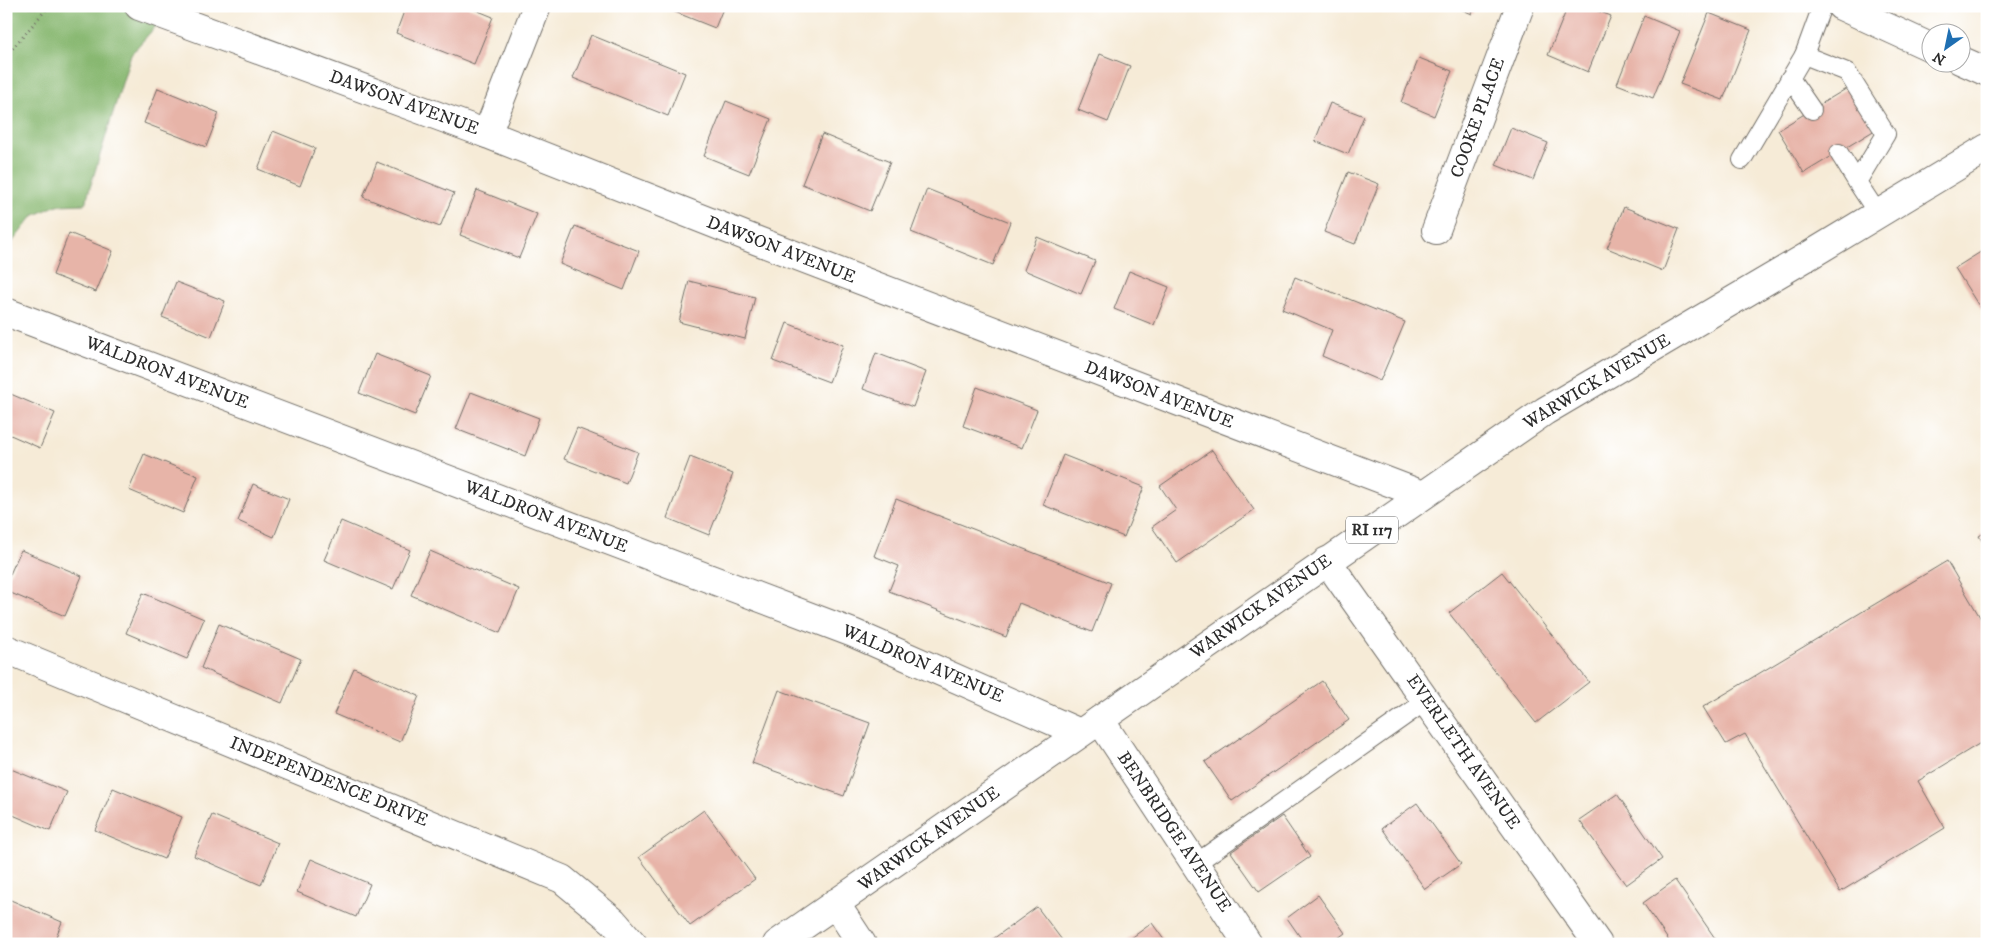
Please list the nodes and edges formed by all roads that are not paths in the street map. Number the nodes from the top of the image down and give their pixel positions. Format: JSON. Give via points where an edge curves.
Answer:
{"nodes":[{"id":1,"x":139,"y":6,"type":"edge"},
{"id":2,"x":537,"y":6,"type":"edge"},
{"id":3,"x":1520,"y":6,"type":"edge"},
{"id":4,"x":1822,"y":6,"type":"edge"},
{"id":5,"x":1841,"y":6,"type":"edge"},
{"id":6,"x":1920,"y":42,"type":"edge"},
{"id":7,"x":1804,"y":55,"type":"junction"},
{"id":8,"x":1970,"y":64,"type":"edge"},
{"id":9,"x":1987,"y":72,"type":"edge"},
{"id":10,"x":1790,"y":78,"type":"junction"},
{"id":11,"x":1812,"y":110,"type":"dead end"},
{"id":12,"x":487,"y":134,"type":"junction"},
{"id":13,"x":1987,"y":148,"type":"edge"},
{"id":14,"x":1838,"y":152,"type":"dead end"},
{"id":15,"x":1742,"y":160,"type":"dead end"},
{"id":16,"x":1856,"y":182,"type":"junction"},
{"id":17,"x":1878,"y":214,"type":"junction"},
{"id":18,"x":1436,"y":230,"type":"dead end"},
{"id":19,"x":6,"y":312,"type":"edge"},
{"id":20,"x":1423,"y":495,"type":"junction"},
{"id":21,"x":1327,"y":561,"type":"junction"},
{"id":22,"x":6,"y":649,"type":"edge"},
{"id":23,"x":1426,"y":701,"type":"junction"},
{"id":24,"x":1090,"y":726,"type":"junction"},
{"id":25,"x":1196,"y":864,"type":"junction"},
{"id":26,"x":835,"y":903,"type":"junction"},
{"id":27,"x":633,"y":944,"type":"edge"},
{"id":28,"x":777,"y":944,"type":"edge"},
{"id":29,"x":862,"y":944,"type":"edge"},
{"id":30,"x":1248,"y":944,"type":"edge"},
{"id":31,"x":1598,"y":944,"type":"edge"}],
"edges":[{"from":1,"to":12,"type":"street","name":"DAWSON AVENUE"},
{"from":2,"to":12,"type":"street"},
{"from":3,"to":18,"type":"street","name":"COOKE PLACE"},
{"from":4,"to":7,"type":"lane"},
{"from":5,"to":6,"type":"street"},
{"from":7,"to":10,"type":"lane"},
{"from":7,"to":16,"type":"lane","via":[[1847,72],[1886,134]]},
{"from":8,"to":9,"type":"street"},
{"from":10,"to":11,"type":"lane"},
{"from":10,"to":15,"type":"lane"},
{"from":12,"to":20,"type":"street","name":"DAWSON AVENUE","via":[[758,242]]},
{"from":13,"to":17,"type":"street","name":"WARWICK AVENUE","number":"RI 117"},
{"from":14,"to":16,"type":"lane"},
{"from":16,"to":17,"type":"lane"},
{"from":17,"to":20,"type":"street","name":"WARWICK AVENUE","number":"RI 117","via":[[1546,411]]},
{"from":19,"to":24,"type":"street","name":"WALDRON AVENUE"},
{"from":20,"to":21,"type":"street","name":"WARWICK AVENUE","number":"RI 117"},
{"from":21,"to":23,"type":"street","name":"EVERLETH AVENUE"},
{"from":21,"to":24,"type":"street","name":"WARWICK AVENUE","number":"RI 117"},
{"from":22,"to":27,"type":"street","name":"INDEPENDENCE DRIVE","via":[[562,879],[613,921]]},
{"from":23,"to":25,"type":"lane"},
{"from":23,"to":31,"type":"street","name":"EVERLETH AVENUE"},
{"from":24,"to":25,"type":"street","name":"BENBRIDGE AVENUE"},
{"from":24,"to":26,"type":"street","name":"WARWICK AVENUE","number":"RI 117"},
{"from":25,"to":30,"type":"street","name":"BENBRIDGE AVENUE"},
{"from":26,"to":28,"type":"street","name":"WARWICK AVENUE","number":"RI 117"},
{"from":26,"to":29,"type":"street"}]}
